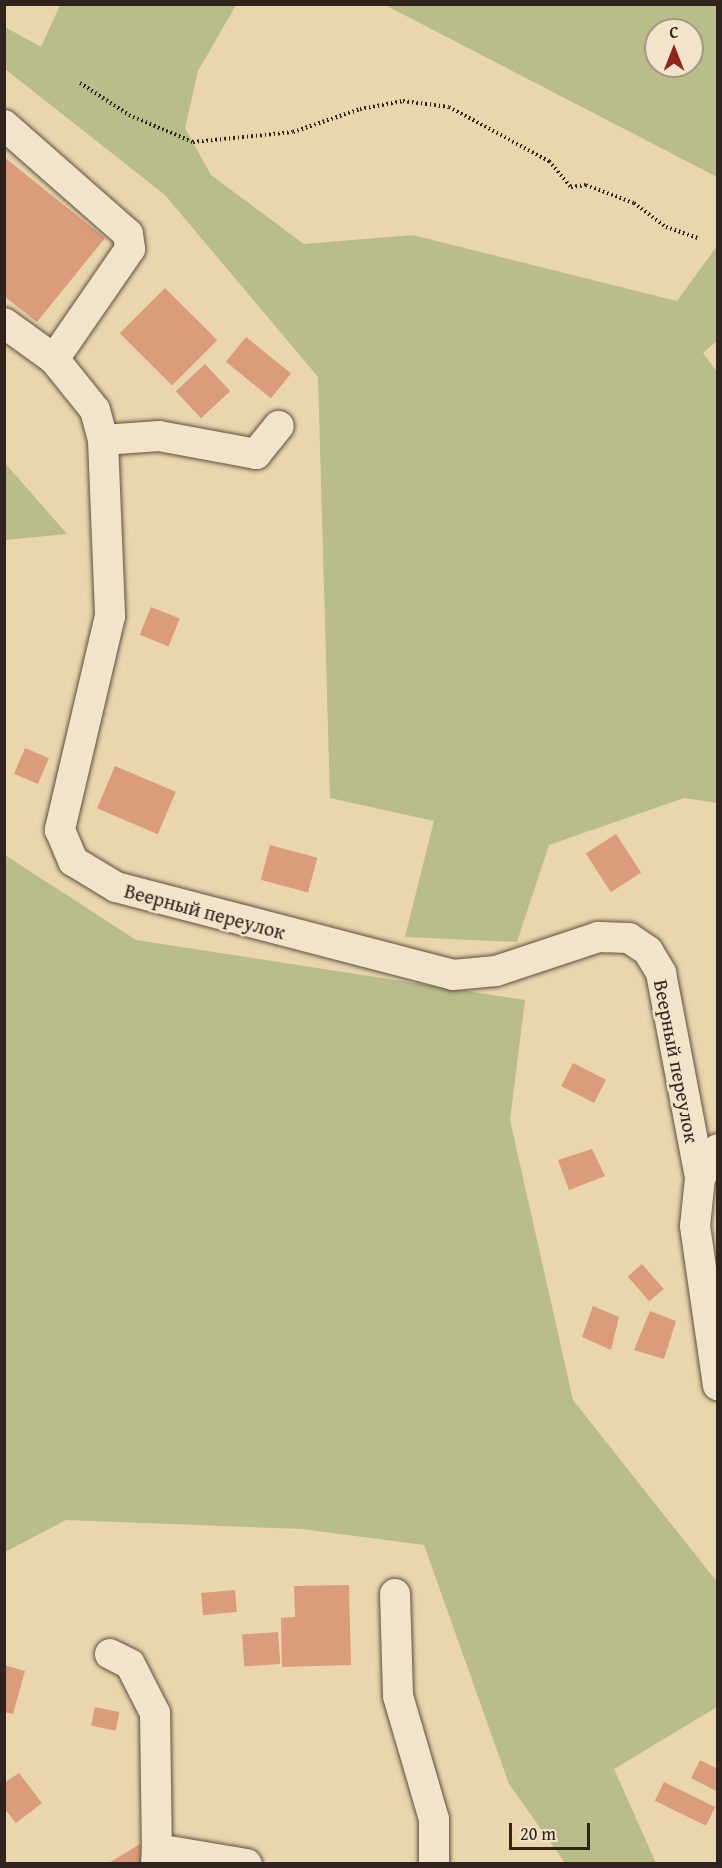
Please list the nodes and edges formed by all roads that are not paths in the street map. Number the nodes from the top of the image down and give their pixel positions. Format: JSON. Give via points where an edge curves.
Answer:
{"nodes":[{"id":1,"x":4,"y":125,"type":"edge"},
{"id":2,"x":4,"y":323,"type":"edge"},
{"id":3,"x":54,"y":359,"type":"junction"},
{"id":4,"x":279,"y":426,"type":"dead end"},
{"id":5,"x":103,"y":440,"type":"junction"},
{"id":6,"x":717,"y":1149,"type":"edge"},
{"id":7,"x":700,"y":1178,"type":"junction"},
{"id":8,"x":717,"y":1385,"type":"edge"},
{"id":9,"x":395,"y":1594,"type":"dead end"},
{"id":10,"x":111,"y":1654,"type":"dead end"},
{"id":11,"x":156,"y":1856,"type":"edge"},
{"id":12,"x":248,"y":1863,"type":"edge"},
{"id":13,"x":434,"y":1863,"type":"edge"}],
"edges":[{"from":1,"to":3,"type":"street","via":[[128,234],[130,249]]},
{"from":2,"to":3,"type":"street","name":"Веерный переулок"},
{"from":3,"to":5,"type":"street","name":"Веерный переулок","via":[[95,410]]},
{"from":4,"to":5,"type":"street","via":[[256,454],[159,436]]},
{"from":5,"to":7,"type":"street","name":"Веерный переулок","via":[[110,616],[60,830],[73,861],[116,888],[453,975],[496,971],[598,936],[629,938],[648,951],[661,973]]},
{"from":6,"to":7,"type":"street"},
{"from":7,"to":8,"type":"street","via":[[695,1226]]},
{"from":9,"to":13,"type":"street","via":[[398,1696],[434,1819]]},
{"from":10,"to":11,"type":"street","via":[[130,1664],[155,1713]]},
{"from":11,"to":12,"type":"street"}]}
